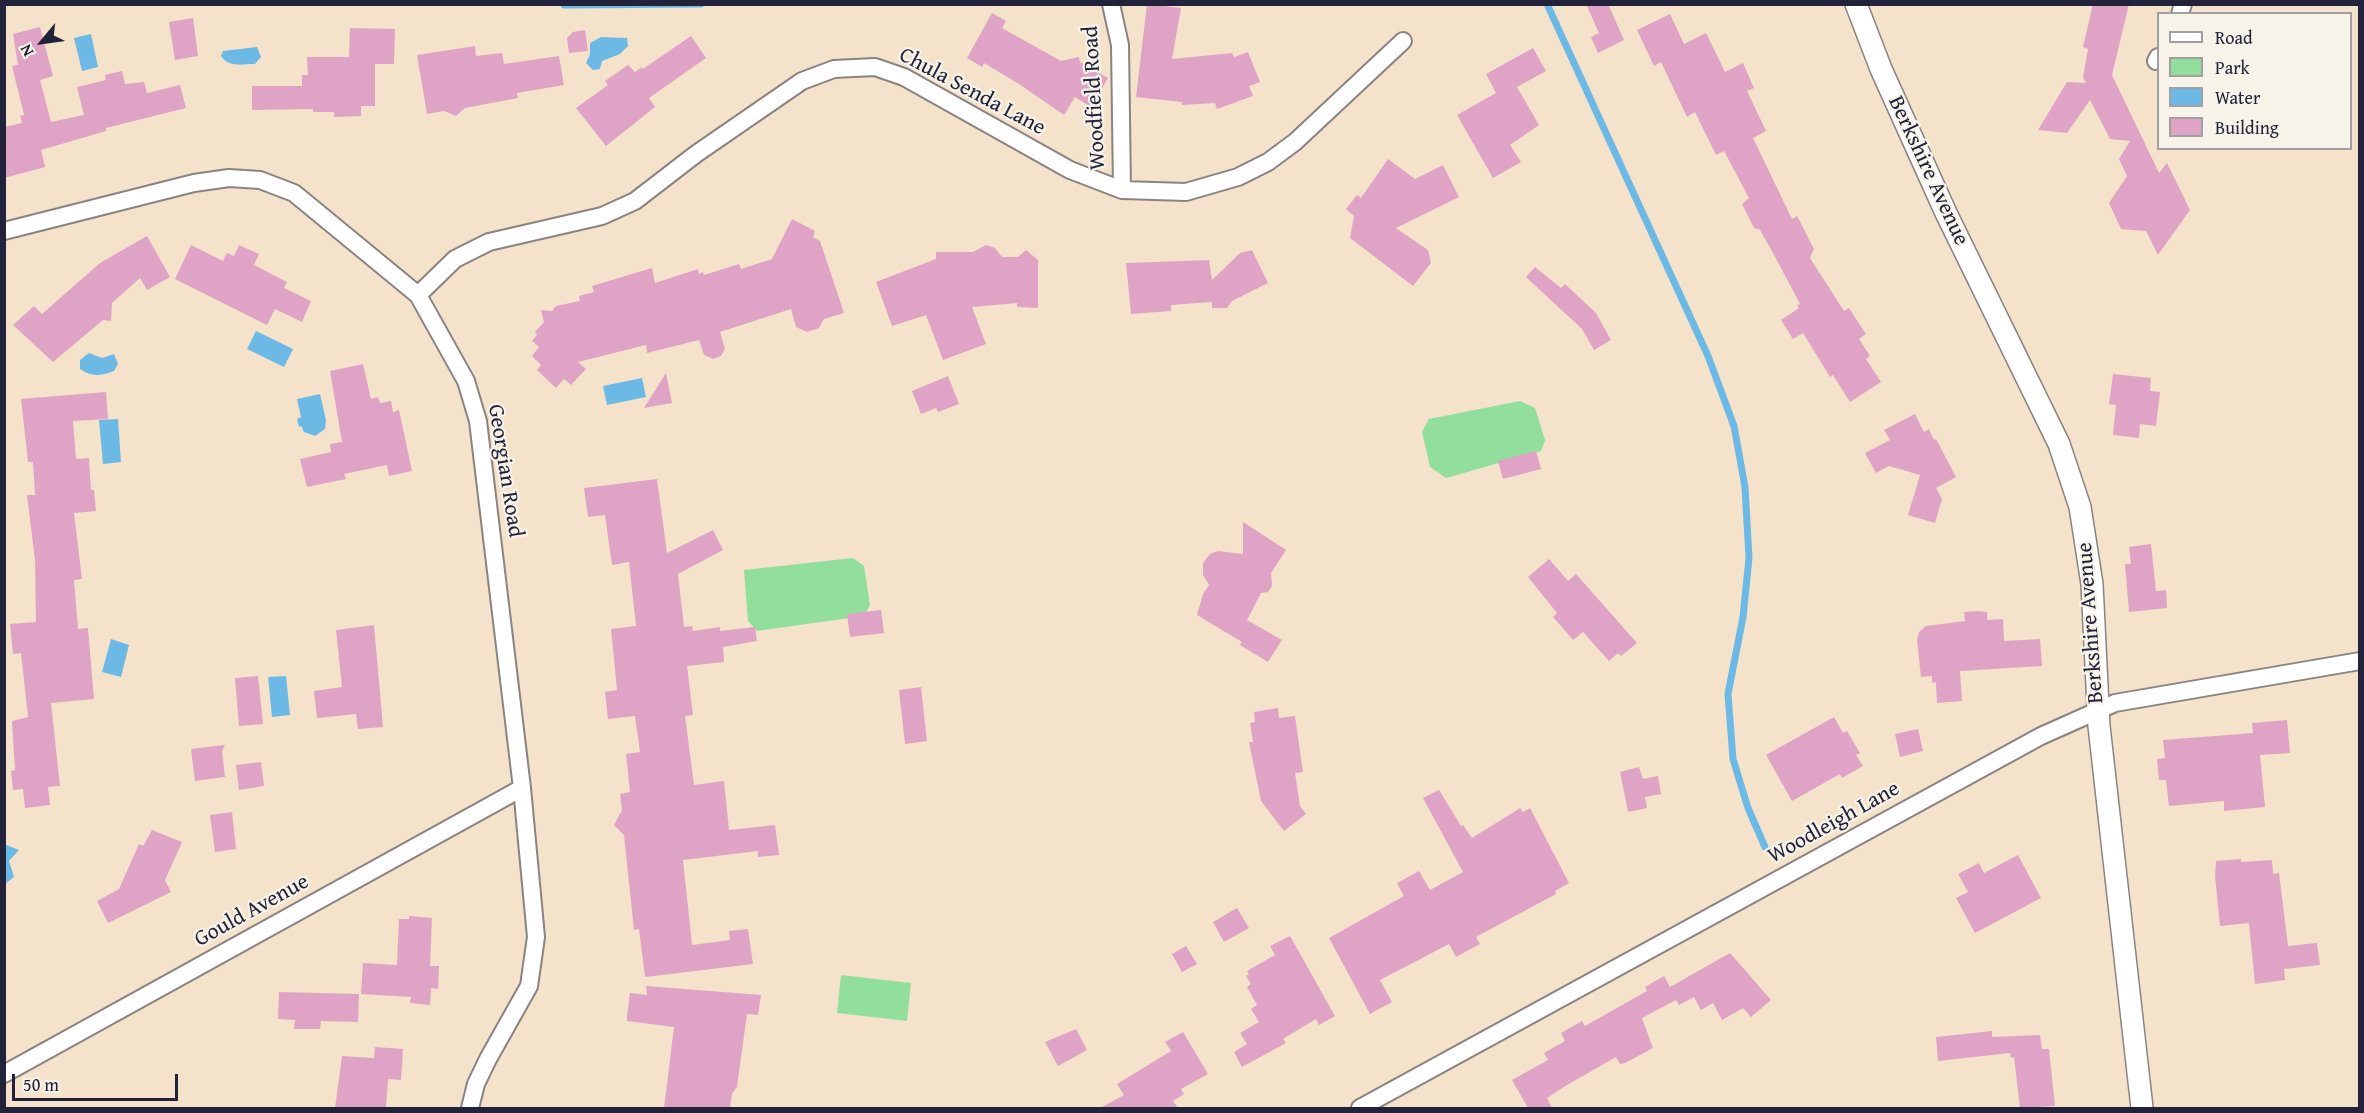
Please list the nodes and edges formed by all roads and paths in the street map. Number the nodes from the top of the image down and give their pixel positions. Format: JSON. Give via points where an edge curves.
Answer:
{"nodes":[{"id":1,"x":1111,"y":4,"type":"edge"},
{"id":2,"x":1856,"y":4,"type":"edge"},
{"id":3,"x":1403,"y":41,"type":"dead end"},
{"id":4,"x":1122,"y":190,"type":"junction"},
{"id":5,"x":4,"y":231,"type":"edge"},
{"id":6,"x":418,"y":295,"type":"junction"},
{"id":7,"x":2360,"y":661,"type":"edge"},
{"id":8,"x":2097,"y":710,"type":"junction"},
{"id":9,"x":522,"y":788,"type":"junction"},
{"id":10,"x":4,"y":1074,"type":"edge"},
{"id":11,"x":470,"y":1108,"type":"edge"},
{"id":12,"x":1360,"y":1108,"type":"edge"},
{"id":13,"x":2142,"y":1108,"type":"edge"}],
"edges":[{"from":1,"to":4,"type":"street","name":"Woodfield Road","via":[[1120,45]]},
{"from":2,"to":8,"type":"street","name":"Berkshire Avenue","via":[[1946,213],[2063,454],[2080,507],[2092,584]]},
{"from":3,"to":4,"type":"street","name":"Chula Senda Lane","via":[[1295,142],[1268,162],[1238,177],[1186,192]]},
{"from":4,"to":6,"type":"street","name":"Chula Senda Lane","via":[[1070,170],[904,77],[875,67],[834,69],[802,81],[635,201],[602,216],[489,242],[455,259]]},
{"from":5,"to":6,"type":"street","name":"Georgian Road","via":[[194,183],[229,178],[260,180],[294,193]]},
{"from":6,"to":9,"type":"street","name":"Georgian Road","via":[[465,381],[478,421]]},
{"from":7,"to":8,"type":"street","name":"Woodleigh Lane","via":[[2115,703]]},
{"from":8,"to":12,"type":"street","name":"Woodleigh Lane","via":[[2041,736]]},
{"from":8,"to":13,"type":"street","name":"Berkshire Avenue"},
{"from":9,"to":10,"type":"street","name":"Gould Avenue"},
{"from":9,"to":11,"type":"street","name":"Georgian Road","via":[[536,937],[529,986],[488,1059]]}]}
